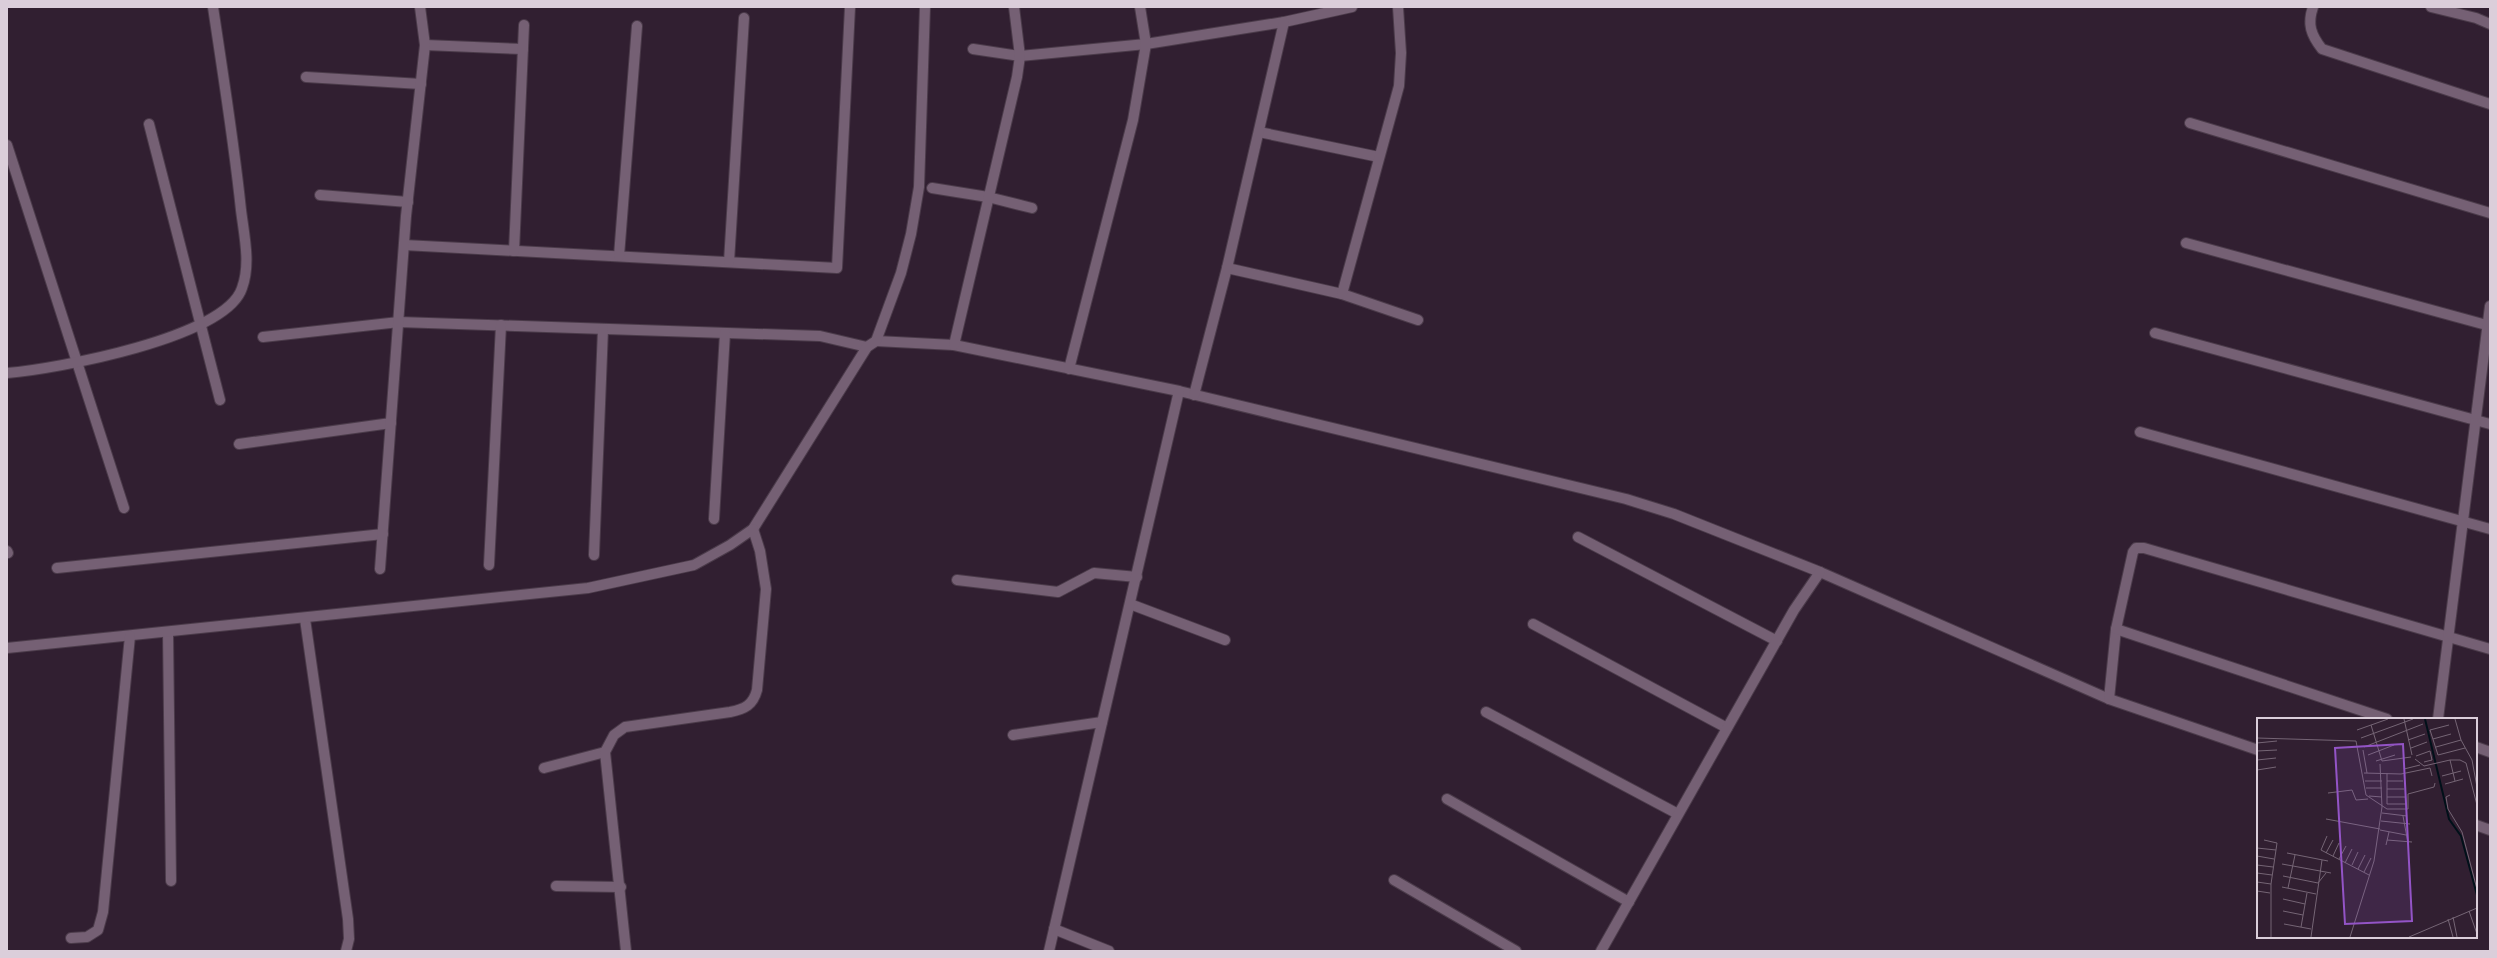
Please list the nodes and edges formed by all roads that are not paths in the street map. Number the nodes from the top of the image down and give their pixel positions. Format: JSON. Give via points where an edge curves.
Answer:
{"nodes":[{"id":1,"x":213,"y":7,"type":"edge"},
{"id":2,"x":420,"y":7,"type":"edge"},
{"id":3,"x":850,"y":7,"type":"edge"},
{"id":4,"x":925,"y":7,"type":"edge"},
{"id":5,"x":1014,"y":7,"type":"edge"},
{"id":6,"x":1140,"y":7,"type":"edge"},
{"id":7,"x":1352,"y":7,"type":"edge"},
{"id":8,"x":1398,"y":7,"type":"edge"},
{"id":9,"x":2313,"y":7,"type":"edge"},
{"id":10,"x":2431,"y":7,"type":"edge"},
{"id":11,"x":744,"y":18,"type":"dead end"},
{"id":12,"x":1284,"y":22,"type":"junction"},
{"id":13,"x":2490,"y":24,"type":"edge"},
{"id":14,"x":524,"y":25,"type":"dead end"},
{"id":15,"x":637,"y":26,"type":"dead end"},
{"id":16,"x":1146,"y":44,"type":"junction"},
{"id":17,"x":425,"y":45,"type":"junction"},
{"id":18,"x":973,"y":48,"type":"dead end"},
{"id":19,"x":523,"y":50,"type":"junction"},
{"id":20,"x":1020,"y":56,"type":"junction"},
{"id":21,"x":306,"y":77,"type":"dead end"},
{"id":22,"x":421,"y":84,"type":"junction"},
{"id":23,"x":2490,"y":104,"type":"edge"},
{"id":24,"x":2190,"y":123,"type":"dead end"},
{"id":25,"x":149,"y":124,"type":"dead end"},
{"id":26,"x":1259,"y":132,"type":"junction"},
{"id":27,"x":7,"y":144,"type":"edge"},
{"id":28,"x":1379,"y":157,"type":"junction"},
{"id":29,"x":932,"y":188,"type":"dead end"},
{"id":30,"x":320,"y":195,"type":"dead end"},
{"id":31,"x":988,"y":197,"type":"junction"},
{"id":32,"x":408,"y":202,"type":"junction"},
{"id":33,"x":1032,"y":208,"type":"dead end"},
{"id":34,"x":2490,"y":213,"type":"edge"},
{"id":35,"x":2186,"y":243,"type":"dead end"},
{"id":36,"x":404,"y":245,"type":"junction"},
{"id":37,"x":514,"y":251,"type":"junction"},
{"id":38,"x":619,"y":256,"type":"junction"},
{"id":39,"x":729,"y":262,"type":"junction"},
{"id":40,"x":1227,"y":268,"type":"junction"},
{"id":41,"x":1342,"y":294,"type":"junction"},
{"id":42,"x":2490,"y":306,"type":"edge"},
{"id":43,"x":1418,"y":320,"type":"dead end"},
{"id":44,"x":398,"y":322,"type":"junction"},
{"id":45,"x":500,"y":325,"type":"junction"},
{"id":46,"x":200,"y":326,"type":"junction"},
{"id":47,"x":2489,"y":326,"type":"edge"},
{"id":48,"x":603,"y":329,"type":"junction"},
{"id":49,"x":725,"y":333,"type":"junction"},
{"id":50,"x":2155,"y":333,"type":"dead end"},
{"id":51,"x":263,"y":337,"type":"dead end"},
{"id":52,"x":876,"y":341,"type":"junction"},
{"id":53,"x":954,"y":344,"type":"junction"},
{"id":54,"x":867,"y":347,"type":"junction"},
{"id":55,"x":78,"y":362,"type":"junction"},
{"id":56,"x":1069,"y":369,"type":"junction"},
{"id":57,"x":7,"y":373,"type":"edge"},
{"id":58,"x":1179,"y":391,"type":"junction"},
{"id":59,"x":1194,"y":395,"type":"junction"},
{"id":60,"x":220,"y":400,"type":"dead end"},
{"id":61,"x":2476,"y":420,"type":"junction"},
{"id":62,"x":391,"y":423,"type":"junction"},
{"id":63,"x":2490,"y":424,"type":"edge"},
{"id":64,"x":2140,"y":432,"type":"dead end"},
{"id":65,"x":239,"y":444,"type":"dead end"},
{"id":66,"x":124,"y":508,"type":"dead end"},
{"id":67,"x":714,"y":519,"type":"dead end"},
{"id":68,"x":2463,"y":521,"type":"junction"},
{"id":69,"x":753,"y":529,"type":"junction"},
{"id":70,"x":2490,"y":529,"type":"edge"},
{"id":71,"x":383,"y":534,"type":"junction"},
{"id":72,"x":1578,"y":537,"type":"dead end"},
{"id":73,"x":594,"y":555,"type":"dead end"},
{"id":74,"x":489,"y":565,"type":"dead end"},
{"id":75,"x":57,"y":568,"type":"dead end"},
{"id":76,"x":380,"y":569,"type":"dead end"},
{"id":77,"x":1820,"y":572,"type":"junction"},
{"id":78,"x":1137,"y":578,"type":"junction"},
{"id":79,"x":957,"y":580,"type":"dead end"},
{"id":80,"x":1130,"y":604,"type":"junction"},
{"id":81,"x":305,"y":619,"type":"junction"},
{"id":82,"x":1533,"y":624,"type":"dead end"},
{"id":83,"x":2116,"y":629,"type":"junction"},
{"id":84,"x":168,"y":632,"type":"junction"},
{"id":85,"x":130,"y":636,"type":"junction"},
{"id":86,"x":2448,"y":636,"type":"junction"},
{"id":87,"x":1225,"y":640,"type":"dead end"},
{"id":88,"x":1777,"y":641,"type":"junction"},
{"id":89,"x":7,"y":648,"type":"edge"},
{"id":90,"x":2490,"y":649,"type":"edge"},
{"id":91,"x":2109,"y":699,"type":"junction"},
{"id":92,"x":1486,"y":712,"type":"dead end"},
{"id":93,"x":2384,"y":718,"type":"edge"},
{"id":94,"x":2438,"y":718,"type":"edge"},
{"id":95,"x":1102,"y":722,"type":"junction"},
{"id":96,"x":1727,"y":728,"type":"junction"},
{"id":97,"x":1013,"y":735,"type":"dead end"},
{"id":98,"x":2477,"y":747,"type":"edge"},
{"id":99,"x":2257,"y":750,"type":"edge"},
{"id":100,"x":605,"y":752,"type":"junction"},
{"id":101,"x":2490,"y":752,"type":"edge"},
{"id":102,"x":544,"y":768,"type":"dead end"},
{"id":103,"x":1447,"y":799,"type":"dead end"},
{"id":104,"x":1678,"y":814,"type":"junction"},
{"id":105,"x":2477,"y":825,"type":"edge"},
{"id":106,"x":2490,"y":830,"type":"edge"},
{"id":107,"x":1394,"y":880,"type":"dead end"},
{"id":108,"x":171,"y":882,"type":"dead end"},
{"id":109,"x":556,"y":886,"type":"dead end"},
{"id":110,"x":621,"y":887,"type":"junction"},
{"id":111,"x":1629,"y":902,"type":"junction"},
{"id":112,"x":1054,"y":929,"type":"junction"},
{"id":113,"x":71,"y":938,"type":"dead end"},
{"id":114,"x":346,"y":951,"type":"edge"},
{"id":115,"x":626,"y":951,"type":"edge"},
{"id":116,"x":1049,"y":951,"type":"edge"},
{"id":117,"x":1109,"y":951,"type":"edge"},
{"id":118,"x":1516,"y":951,"type":"edge"},
{"id":119,"x":1601,"y":951,"type":"edge"}],
"edges":[{"from":1,"to":46,"type":"street","via":[[236,154],[246,262],[242,289],[231,303]]},
{"from":2,"to":17,"type":"street"},
{"from":3,"to":39,"type":"street","via":[[836,268]]},
{"from":4,"to":52,"type":"street","via":[[919,187],[901,274]]},
{"from":5,"to":20,"type":"street"},
{"from":6,"to":16,"type":"street"},
{"from":7,"to":12,"type":"street"},
{"from":8,"to":28,"type":"street","via":[[1401,53],[1399,86]]},
{"from":9,"to":23,"type":"street","via":[[2309,22],[2312,37],[2322,49]]},
{"from":10,"to":13,"type":"street"},
{"from":11,"to":39,"type":"street"},
{"from":12,"to":16,"type":"street"},
{"from":12,"to":26,"type":"street"},
{"from":14,"to":19,"type":"street"},
{"from":15,"to":38,"type":"street"},
{"from":16,"to":20,"type":"street"},
{"from":16,"to":56,"type":"street","via":[[1131,128]]},
{"from":17,"to":19,"type":"street"},
{"from":17,"to":22,"type":"street"},
{"from":18,"to":20,"type":"street"},
{"from":19,"to":37,"type":"street"},
{"from":20,"to":31,"type":"street"},
{"from":21,"to":22,"type":"street"},
{"from":22,"to":32,"type":"street"},
{"from":24,"to":34,"type":"street"},
{"from":25,"to":46,"type":"street"},
{"from":26,"to":28,"type":"street"},
{"from":26,"to":40,"type":"street"},
{"from":27,"to":55,"type":"street"},
{"from":28,"to":41,"type":"street"},
{"from":29,"to":31,"type":"street"},
{"from":30,"to":32,"type":"street"},
{"from":31,"to":33,"type":"street"},
{"from":31,"to":53,"type":"street"},
{"from":32,"to":36,"type":"street"},
{"from":35,"to":47,"type":"street"},
{"from":36,"to":37,"type":"street"},
{"from":36,"to":44,"type":"street"},
{"from":37,"to":38,"type":"street"},
{"from":38,"to":39,"type":"street"},
{"from":40,"to":41,"type":"street"},
{"from":40,"to":59,"type":"street"},
{"from":41,"to":43,"type":"street"},
{"from":42,"to":47,"type":"street"},
{"from":44,"to":45,"type":"street"},
{"from":44,"to":51,"type":"street"},
{"from":44,"to":62,"type":"street"},
{"from":45,"to":48,"type":"street"},
{"from":45,"to":74,"type":"street"},
{"from":46,"to":55,"type":"street","via":[[141,347]]},
{"from":46,"to":60,"type":"street"},
{"from":47,"to":61,"type":"street"},
{"from":48,"to":49,"type":"street"},
{"from":48,"to":73,"type":"street"},
{"from":49,"to":54,"type":"street","via":[[820,336]]},
{"from":49,"to":67,"type":"street"},
{"from":50,"to":61,"type":"street"},
{"from":52,"to":53,"type":"street"},
{"from":52,"to":54,"type":"street"},
{"from":53,"to":56,"type":"street"},
{"from":54,"to":69,"type":"street"},
{"from":55,"to":57,"type":"street"},
{"from":55,"to":66,"type":"street"},
{"from":56,"to":58,"type":"street"},
{"from":58,"to":59,"type":"street"},
{"from":58,"to":78,"type":"street"},
{"from":59,"to":77,"type":"street","via":[[1626,499],[1674,514]]},
{"from":61,"to":63,"type":"street"},
{"from":61,"to":68,"type":"street"},
{"from":62,"to":65,"type":"street"},
{"from":62,"to":71,"type":"street"},
{"from":64,"to":68,"type":"street"},
{"from":68,"to":70,"type":"street"},
{"from":68,"to":86,"type":"street"},
{"from":69,"to":81,"type":"street","via":[[694,565],[588,588]]},
{"from":69,"to":100,"type":"street","via":[[760,551],[766,589],[757,690],[752,702],[746,707],[730,712],[625,727],[614,735]]},
{"from":71,"to":75,"type":"street"},
{"from":71,"to":76,"type":"street"},
{"from":72,"to":88,"type":"street"},
{"from":77,"to":88,"type":"street"},
{"from":77,"to":91,"type":"street"},
{"from":78,"to":79,"type":"street","via":[[1094,573],[1058,592]]},
{"from":78,"to":80,"type":"street"},
{"from":80,"to":87,"type":"street"},
{"from":80,"to":95,"type":"street"},
{"from":81,"to":84,"type":"street"},
{"from":81,"to":114,"type":"street","via":[[348,919],[349,939]]},
{"from":82,"to":96,"type":"street"},
{"from":83,"to":86,"type":"street","via":[[2133,552],[2136,548],[2144,548]]},
{"from":83,"to":91,"type":"street"},
{"from":83,"to":93,"type":"street"},
{"from":84,"to":85,"type":"street"},
{"from":84,"to":108,"type":"street"},
{"from":85,"to":89,"type":"street"},
{"from":85,"to":113,"type":"street","via":[[103,912],[98,930],[87,937]]},
{"from":86,"to":90,"type":"street"},
{"from":86,"to":94,"type":"street"},
{"from":88,"to":96,"type":"street"},
{"from":91,"to":99,"type":"street"},
{"from":92,"to":104,"type":"street"},
{"from":95,"to":97,"type":"street"},
{"from":95,"to":112,"type":"street"},
{"from":96,"to":104,"type":"street"},
{"from":98,"to":101,"type":"street"},
{"from":100,"to":102,"type":"street"},
{"from":100,"to":110,"type":"street"},
{"from":103,"to":111,"type":"street"},
{"from":104,"to":111,"type":"street"},
{"from":105,"to":106,"type":"street"},
{"from":107,"to":118,"type":"street"},
{"from":109,"to":110,"type":"street"},
{"from":110,"to":115,"type":"street"},
{"from":111,"to":119,"type":"street"},
{"from":112,"to":116,"type":"street"},
{"from":112,"to":117,"type":"street"}]}
